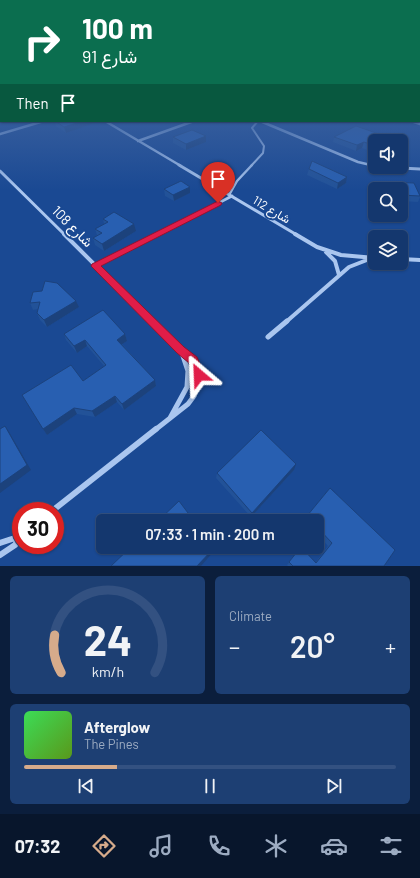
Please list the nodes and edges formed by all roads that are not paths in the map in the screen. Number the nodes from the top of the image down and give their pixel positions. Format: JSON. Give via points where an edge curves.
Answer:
{"nodes":[{"id":1,"x":130,"y":136,"type":"edge"},
{"id":2,"x":151,"y":136,"type":"edge"},
{"id":3,"x":258,"y":136,"type":"edge"},
{"id":4,"x":296,"y":136,"type":"edge"},
{"id":5,"x":138,"y":141,"type":"junction"},
{"id":6,"x":368,"y":164,"type":"edge"},
{"id":7,"x":408,"y":168,"type":"edge"},
{"id":8,"x":420,"y":169,"type":"edge"},
{"id":9,"x":0,"y":171,"type":"edge"},
{"id":10,"x":231,"y":196,"type":"junction"},
{"id":11,"x":324,"y":250,"type":"junction"},
{"id":12,"x":368,"y":257,"type":"edge"},
{"id":13,"x":408,"y":259,"type":"edge"},
{"id":14,"x":368,"y":260,"type":"edge"},
{"id":15,"x":420,"y":260,"type":"edge"},
{"id":16,"x":96,"y":266,"type":"junction"},
{"id":17,"x":340,"y":275,"type":"junction"},
{"id":18,"x":268,"y":337,"type":"dead end"},
{"id":19,"x":181,"y":350,"type":"junction"},
{"id":20,"x":170,"y":418,"type":"junction"},
{"id":21,"x":63,"y":502,"type":"edge"},
{"id":22,"x":12,"y":539,"type":"edge"},
{"id":23,"x":0,"y":543,"type":"edge"},
{"id":24,"x":12,"y":546,"type":"edge"},
{"id":25,"x":0,"y":555,"type":"edge"}],
"edges":[{"from":1,"to":5,"type":"street","name":"شارع 112"},
{"from":2,"to":5,"type":"street"},
{"from":3,"to":10,"type":"lane","via":[[264,146],[263,153],[237,182]]},
{"from":4,"to":6,"type":"street"},
{"from":5,"to":10,"type":"street","name":"شارع 112"},
{"from":7,"to":8,"type":"street"},
{"from":9,"to":16,"type":"street","name":"شارع 108"},
{"from":10,"to":11,"type":"street","name":"شارع 112"},
{"from":10,"to":16,"type":"street"},
{"from":11,"to":12,"type":"street","name":"شارع 112","via":[[341,255]]},
{"from":11,"to":17,"type":"street","via":[[335,261]]},
{"from":13,"to":15,"type":"street"},
{"from":14,"to":17,"type":"street","via":[[349,267]]},
{"from":16,"to":19,"type":"street","name":"شارع 108"},
{"from":17,"to":18,"type":"street"},
{"from":19,"to":20,"type":"street","name":"شارع 108","via":[[188,371],[187,387]]},
{"from":19,"to":20,"type":"street","name":"شارع 108","via":[[188,354],[195,364],[199,384],[192,400],[181,412]]},
{"from":20,"to":21,"type":"street","name":"شارع 108"},
{"from":22,"to":23,"type":"street"},
{"from":24,"to":25,"type":"street"}]}
